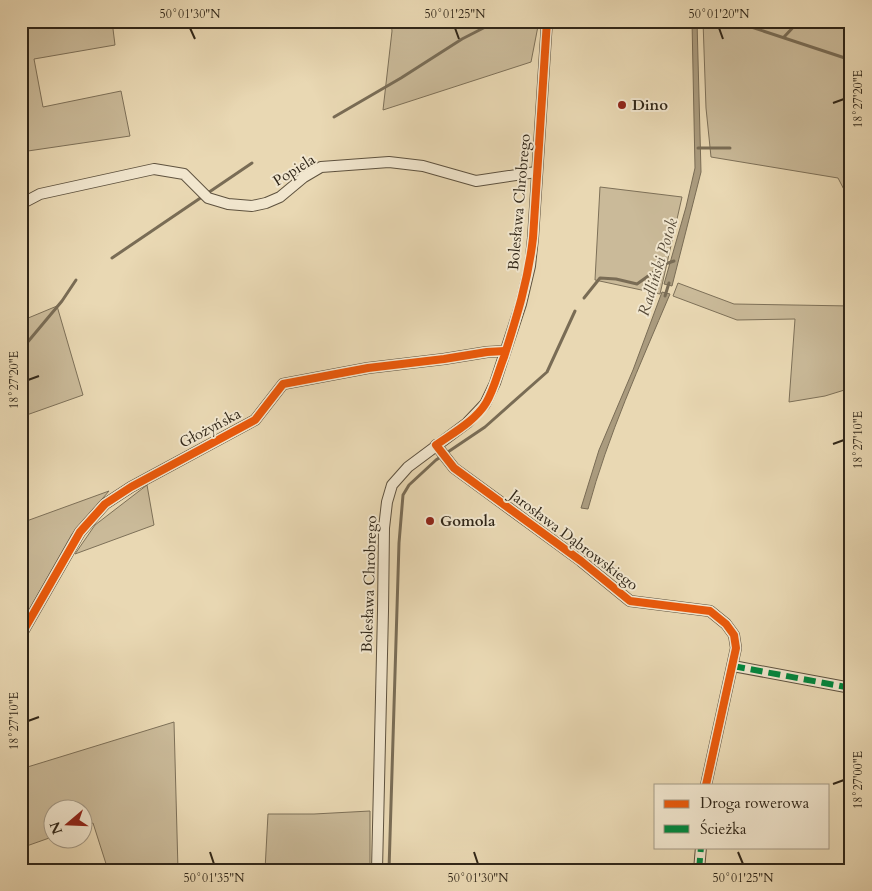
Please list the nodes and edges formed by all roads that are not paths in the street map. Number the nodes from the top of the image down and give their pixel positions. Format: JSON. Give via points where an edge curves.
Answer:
{"nodes":[{"id":1,"x":547,"y":21,"type":"edge"},
{"id":2,"x":536,"y":172,"type":"junction"},
{"id":3,"x":21,"y":204,"type":"edge"},
{"id":4,"x":506,"y":351,"type":"junction"},
{"id":5,"x":442,"y":453,"type":"junction"},
{"id":6,"x":21,"y":635,"type":"edge"},
{"id":7,"x":732,"y":666,"type":"junction"},
{"id":8,"x":851,"y":688,"type":"edge"},
{"id":9,"x":706,"y":784,"type":"edge"},
{"id":10,"x":700,"y":848,"type":"edge"},
{"id":11,"x":377,"y":870,"type":"edge"},
{"id":12,"x":699,"y":870,"type":"edge"}],
"edges":[{"from":1,"to":2,"type":"street","name":"Bolesława Chrobrego"},
{"from":2,"to":3,"type":"street","name":"Popiela","via":[[476,181],[423,166],[389,162],[321,167],[280,197],[252,206],[228,204],[205,195],[184,174],[154,169],[40,194]]},
{"from":2,"to":4,"type":"street","name":"Bolesława Chrobrego","via":[[530,266]]},
{"from":4,"to":5,"type":"street","name":"Bolesława Chrobrego","via":[[485,404]]},
{"from":4,"to":6,"type":"street","name":"Głożyńska","via":[[368,368],[283,384],[255,420],[105,504],[80,532]]},
{"from":5,"to":7,"type":"street","name":"Jarosława Dąbrowskiego","via":[[454,468],[581,561],[630,602],[710,611],[734,635],[736,648]]},
{"from":5,"to":11,"type":"street","name":"Bolesława Chrobrego","via":[[408,467],[392,485],[387,502]]},
{"from":7,"to":8,"type":"street"},
{"from":7,"to":9,"type":"street","name":"Jarosława Dąbrowskiego"},
{"from":10,"to":12,"type":"street"}]}
